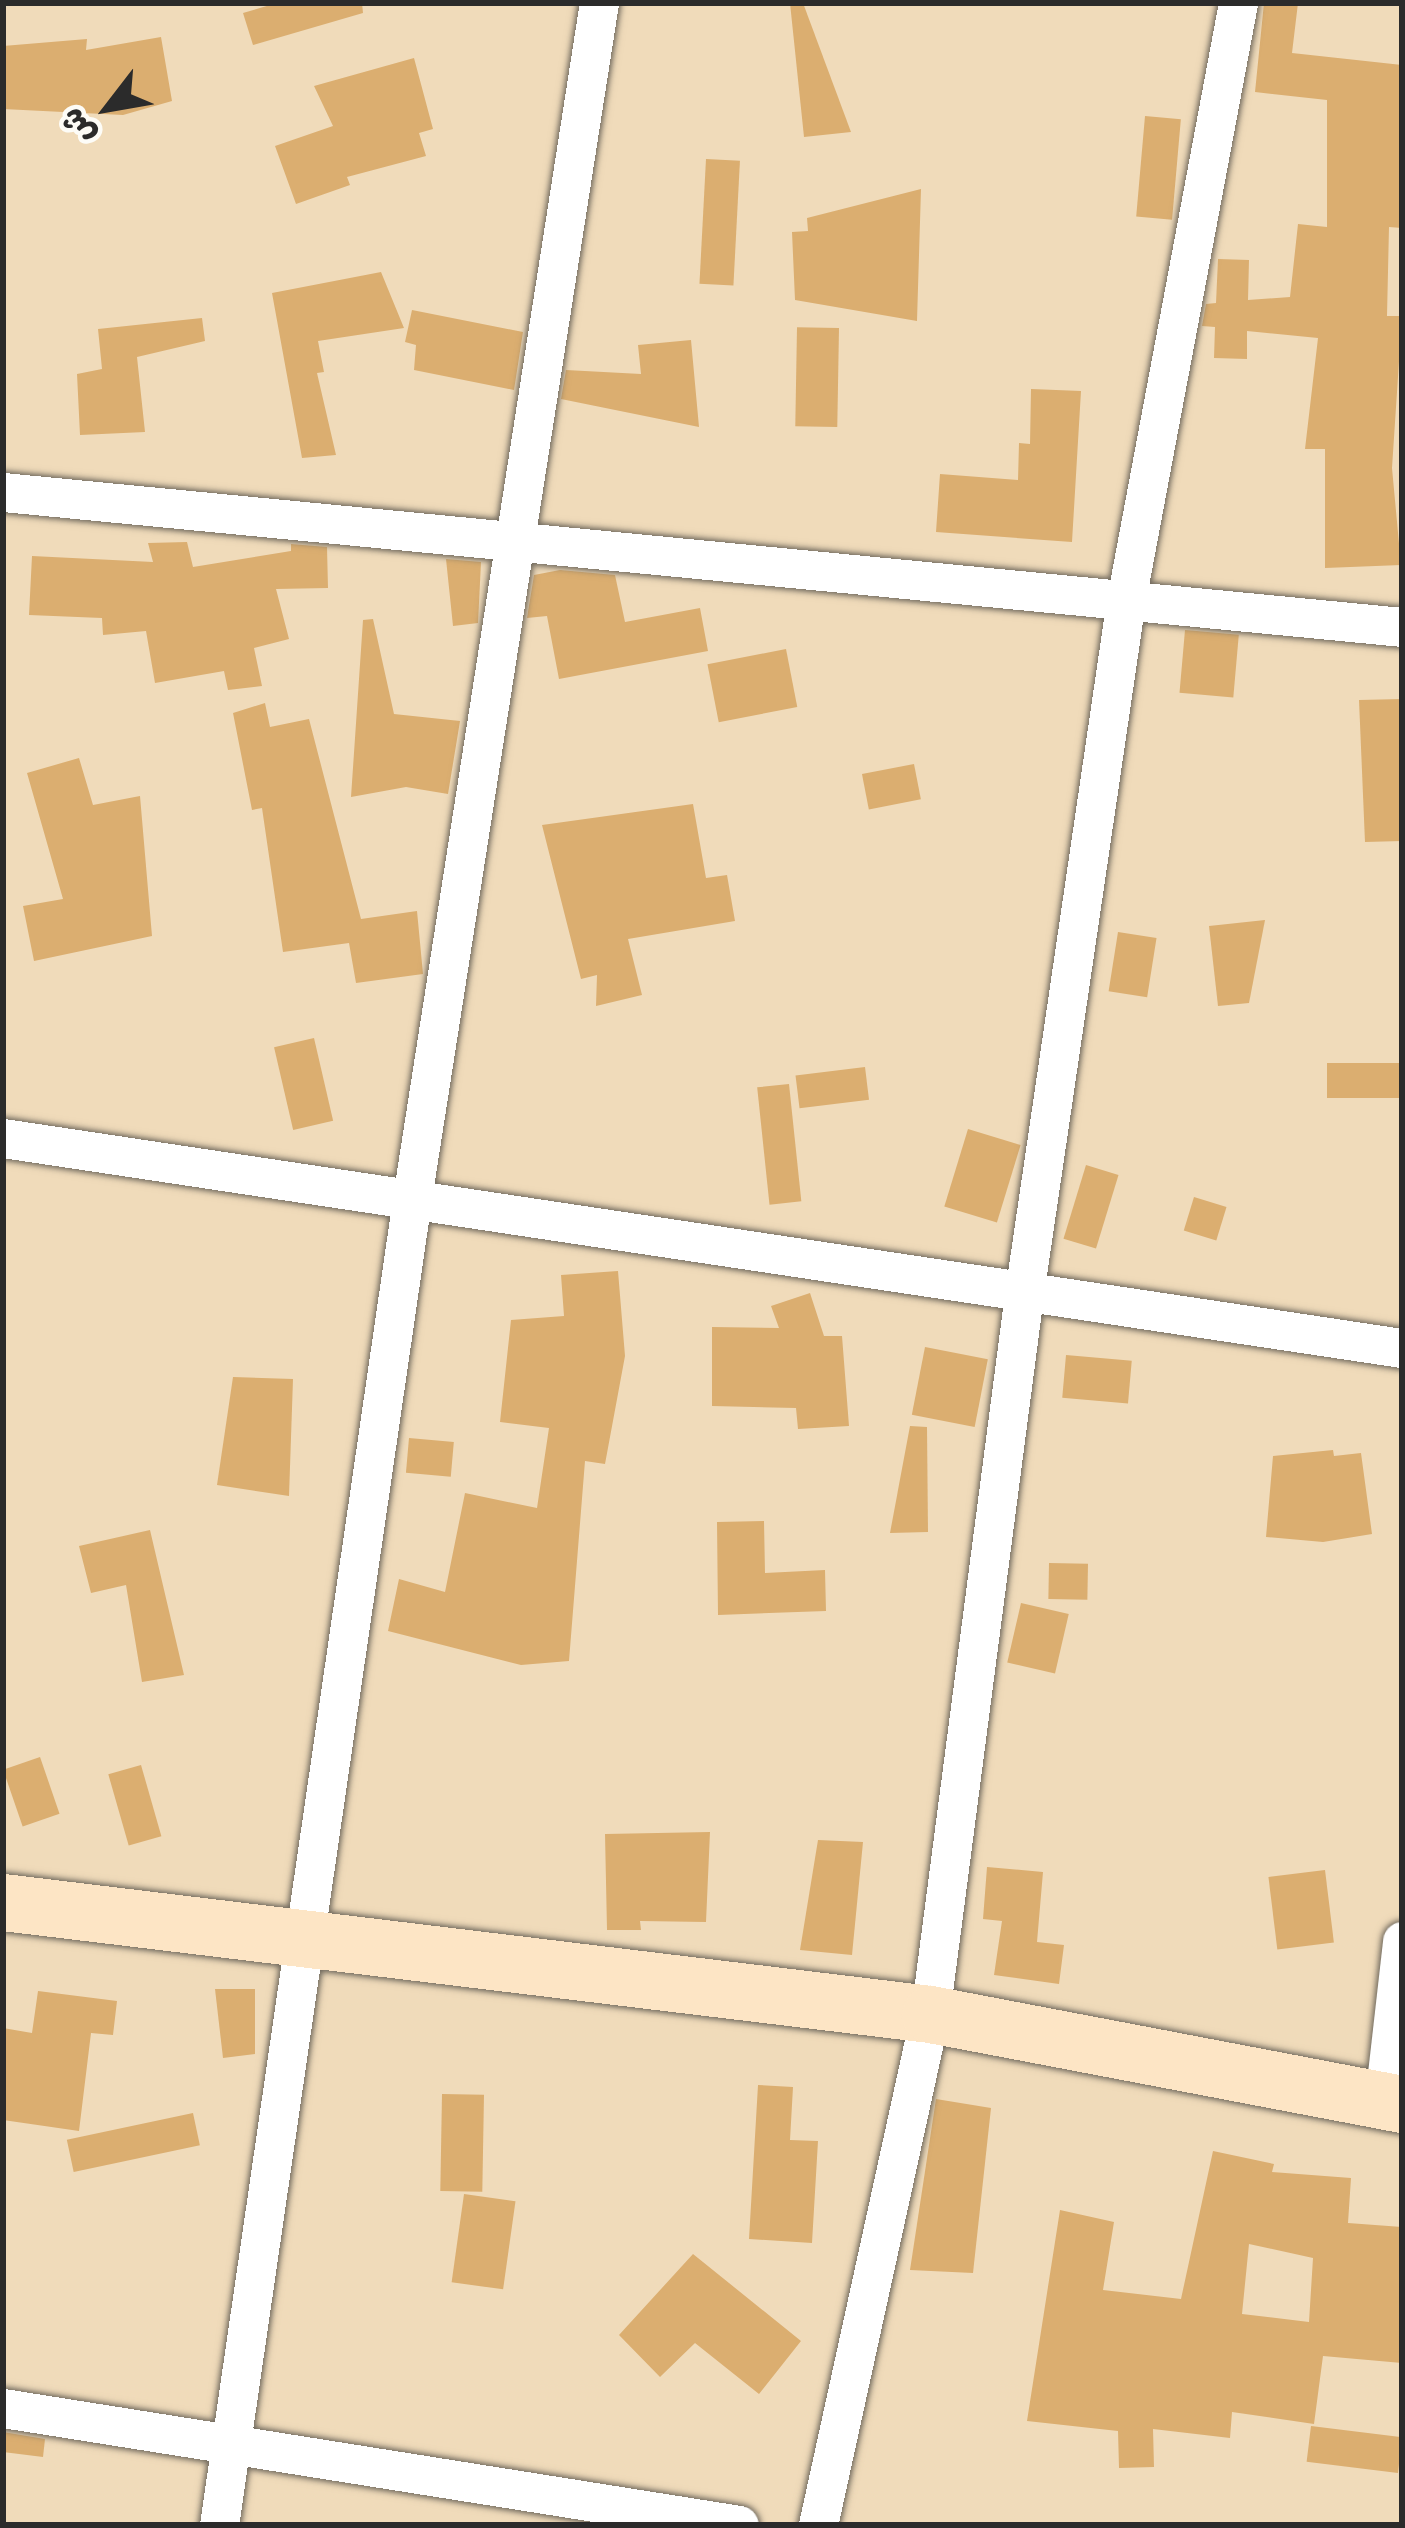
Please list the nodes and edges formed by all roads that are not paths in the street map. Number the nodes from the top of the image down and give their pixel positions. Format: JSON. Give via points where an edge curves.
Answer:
{"nodes":[{"id":1,"x":599,"y":3,"type":"edge"},
{"id":2,"x":1238,"y":3,"type":"edge"},
{"id":3,"x":3,"y":492,"type":"edge"},
{"id":4,"x":512,"y":543,"type":"junction"},
{"id":5,"x":1126,"y":600,"type":"junction"},
{"id":6,"x":1402,"y":627,"type":"edge"},
{"id":7,"x":3,"y":1138,"type":"edge"},
{"id":8,"x":412,"y":1198,"type":"junction"},
{"id":9,"x":1025,"y":1287,"type":"junction"},
{"id":10,"x":1402,"y":1348,"type":"edge"},
{"id":11,"x":3,"y":1903,"type":"edge"},
{"id":12,"x":308,"y":1941,"type":"junction"},
{"id":13,"x":1402,"y":1941,"type":"edge"},
{"id":14,"x":930,"y":2014,"type":"junction"},
{"id":15,"x":1393,"y":2102,"type":"edge"},
{"id":16,"x":3,"y":2408,"type":"edge"},
{"id":17,"x":232,"y":2444,"type":"junction"},
{"id":18,"x":219,"y":2525,"type":"edge"},
{"id":19,"x":739,"y":2525,"type":"edge"},
{"id":20,"x":818,"y":2525,"type":"edge"}],
"edges":[{"from":1,"to":4,"type":"street"},
{"from":2,"to":5,"type":"street"},
{"from":3,"to":4,"type":"street"},
{"from":4,"to":5,"type":"street"},
{"from":4,"to":8,"type":"street"},
{"from":5,"to":6,"type":"street"},
{"from":5,"to":9,"type":"street"},
{"from":7,"to":8,"type":"street"},
{"from":8,"to":9,"type":"street"},
{"from":8,"to":12,"type":"street"},
{"from":9,"to":10,"type":"street"},
{"from":9,"to":14,"type":"street"},
{"from":11,"to":12,"type":"street"},
{"from":12,"to":14,"type":"street"},
{"from":12,"to":17,"type":"street"},
{"from":13,"to":15,"type":"street"},
{"from":14,"to":15,"type":"street"},
{"from":14,"to":20,"type":"street"},
{"from":16,"to":17,"type":"street"},
{"from":17,"to":18,"type":"street"},
{"from":17,"to":19,"type":"street"}]}
